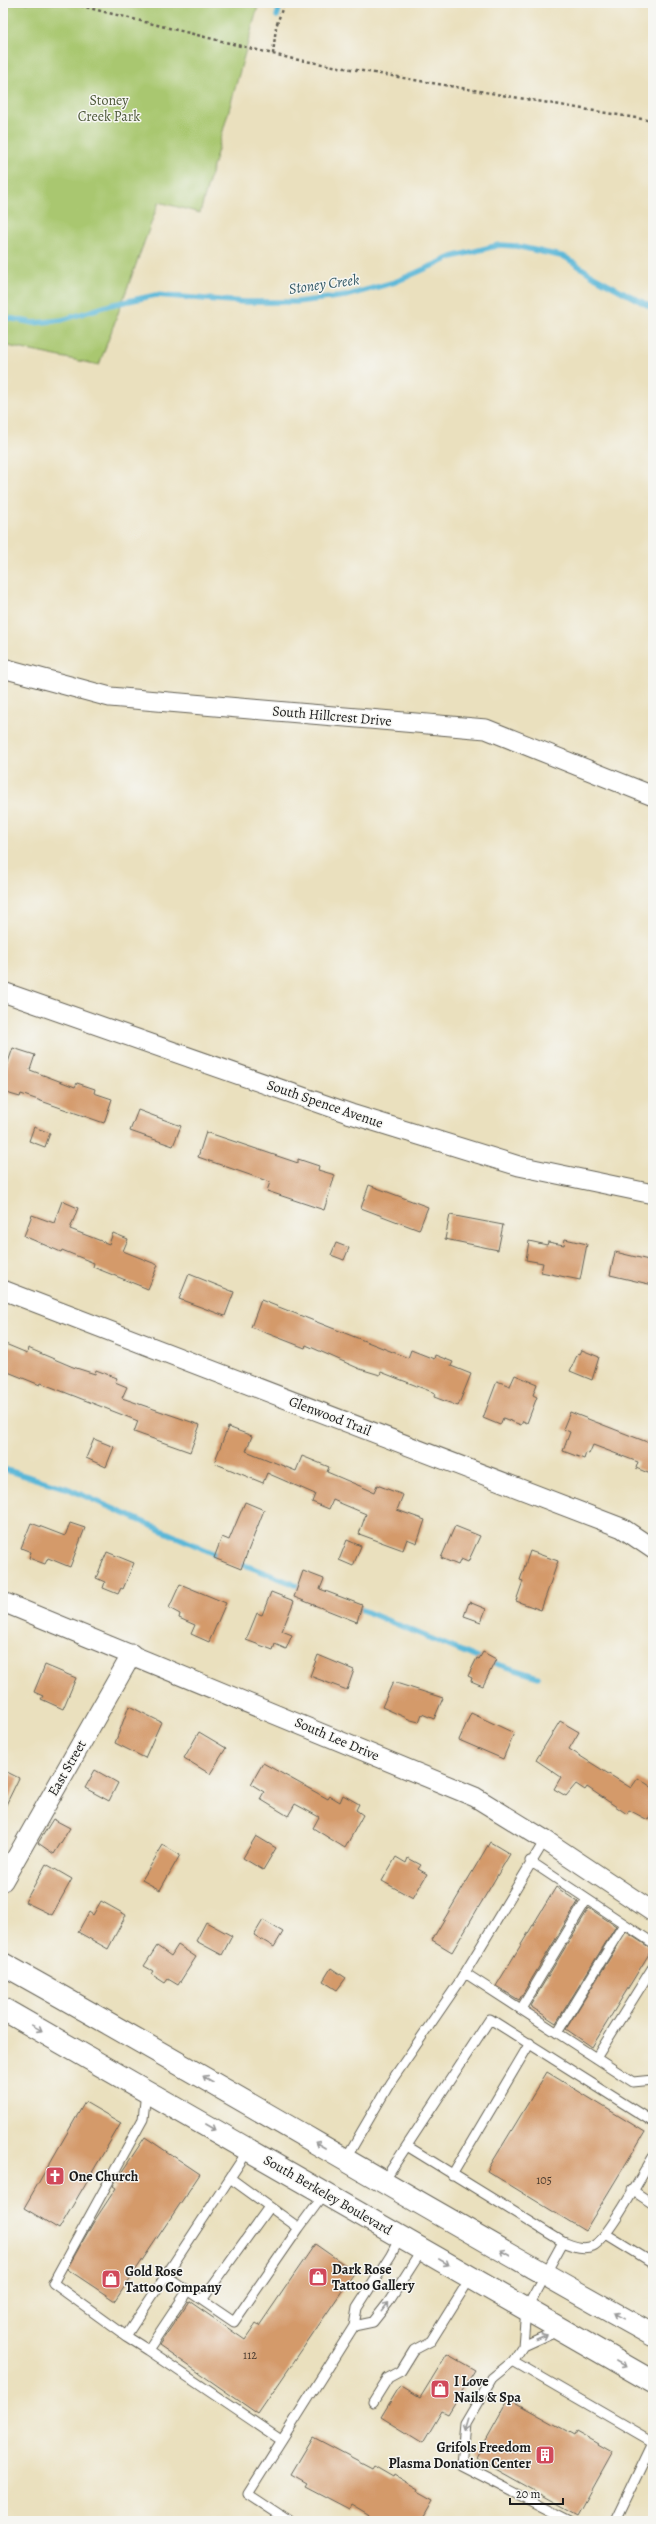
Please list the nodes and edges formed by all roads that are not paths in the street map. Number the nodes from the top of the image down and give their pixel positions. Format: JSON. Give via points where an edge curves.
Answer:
{"nodes":[{"id":1,"x":3,"y":668,"type":"edge"},
{"id":2,"x":653,"y":796,"type":"edge"},
{"id":3,"x":3,"y":992,"type":"edge"},
{"id":4,"x":653,"y":1194,"type":"edge"},
{"id":5,"x":3,"y":1290,"type":"edge"},
{"id":6,"x":653,"y":1549,"type":"edge"},
{"id":7,"x":3,"y":1602,"type":"edge"},
{"id":8,"x":132,"y":1654,"type":"junction"},
{"id":9,"x":545,"y":1840,"type":"junction"},
{"id":10,"x":530,"y":1862,"type":"junction"},
{"id":11,"x":3,"y":1881,"type":"edge"},
{"id":12,"x":587,"y":1900,"type":"junction"},
{"id":13,"x":653,"y":1912,"type":"edge"},
{"id":14,"x":624,"y":1924,"type":"junction"},
{"id":15,"x":653,"y":1943,"type":"edge"},
{"id":16,"x":3,"y":1964,"type":"edge"},
{"id":17,"x":653,"y":1967,"type":"edge"},
{"id":18,"x":465,"y":1973,"type":"junction"},
{"id":19,"x":3,"y":2009,"type":"edge"},
{"id":20,"x":521,"y":2009,"type":"junction"},
{"id":21,"x":557,"y":2033,"type":"junction"},
{"id":22,"x":530,"y":2044,"type":"junction"},
{"id":23,"x":596,"y":2058,"type":"junction"},
{"id":24,"x":653,"y":2080,"type":"edge"},
{"id":25,"x":146,"y":2089,"type":"junction"},
{"id":26,"x":653,"y":2122,"type":"edge"},
{"id":27,"x":407,"y":2146,"type":"junction"},
{"id":28,"x":249,"y":2149,"type":"junction"},
{"id":29,"x":653,"y":2157,"type":"edge"},
{"id":30,"x":345,"y":2160,"type":"junction"},
{"id":31,"x":452,"y":2175,"type":"junction"},
{"id":32,"x":230,"y":2178,"type":"junction"},
{"id":33,"x":383,"y":2182,"type":"junction"},
{"id":34,"x":632,"y":2190,"type":"junction"},
{"id":35,"x":325,"y":2192,"type":"junction"},
{"id":36,"x":653,"y":2204,"type":"edge"},
{"id":37,"x":270,"y":2207,"type":"junction"},
{"id":38,"x":299,"y":2228,"type":"junction"},
{"id":39,"x":606,"y":2234,"type":"junction"},
{"id":40,"x":400,"y":2237,"type":"junction"},
{"id":41,"x":563,"y":2242,"type":"junction"},
{"id":42,"x":422,"y":2250,"type":"junction"},
{"id":43,"x":653,"y":2263,"type":"edge"},
{"id":44,"x":165,"y":2275,"type":"junction"},
{"id":45,"x":544,"y":2275,"type":"junction"},
{"id":46,"x":471,"y":2277,"type":"junction"},
{"id":47,"x":188,"y":2290,"type":"junction"},
{"id":48,"x":202,"y":2300,"type":"junction"},
{"id":49,"x":526,"y":2309,"type":"junction"},
{"id":50,"x":354,"y":2326,"type":"junction"},
{"id":51,"x":559,"y":2329,"type":"junction"},
{"id":52,"x":653,"y":2335,"type":"edge"},
{"id":53,"x":126,"y":2336,"type":"junction"},
{"id":54,"x":523,"y":2346,"type":"junction"},
{"id":55,"x":148,"y":2350,"type":"junction"},
{"id":56,"x":513,"y":2361,"type":"junction"},
{"id":57,"x":653,"y":2382,"type":"edge"},
{"id":58,"x":373,"y":2402,"type":"dead end"},
{"id":59,"x":281,"y":2440,"type":"junction"},
{"id":60,"x":289,"y":2521,"type":"edge"},
{"id":61,"x":570,"y":2521,"type":"edge"},
{"id":62,"x":615,"y":2521,"type":"edge"}],
"edges":[{"from":1,"to":2,"type":"street","name":"South Hillcrest Drive","via":[[110,697],[486,729]]},
{"from":3,"to":4,"type":"street","name":"South Spence Avenue","via":[[351,1114],[518,1166]]},
{"from":5,"to":6,"type":"street","name":"Glenwood Trail","via":[[622,1528]]},
{"from":7,"to":8,"type":"street","name":"South Lee Drive"},
{"from":8,"to":9,"type":"street","name":"South Lee Drive","via":[[475,1797]]},
{"from":8,"to":11,"type":"street","name":"East Street"},
{"from":9,"to":10,"type":"lane"},
{"from":9,"to":13,"type":"street","name":"South Lee Drive"},
{"from":10,"to":12,"type":"lane"},
{"from":10,"to":18,"type":"lane"},
{"from":12,"to":14,"type":"lane"},
{"from":12,"to":20,"type":"lane"},
{"from":14,"to":15,"type":"lane"},
{"from":14,"to":21,"type":"lane"},
{"from":30,"to":16,"type":"street","one_way":true,"via":[[167,2055]]},
{"from":17,"to":23,"type":"lane"},
{"from":18,"to":20,"type":"lane"},
{"from":18,"to":30,"type":"lane","via":[[390,2083]]},
{"from":19,"to":25,"type":"street","name":"South Berkeley Boulevard","one_way":true},
{"from":20,"to":21,"type":"lane"},
{"from":21,"to":23,"type":"lane"},
{"from":22,"to":26,"type":"lane"},
{"from":22,"to":27,"type":"lane","via":[[490,2019]]},
{"from":22,"to":31,"type":"lane"},
{"from":23,"to":24,"type":"lane","via":[[633,2082]]},
{"from":25,"to":28,"type":"street","name":"South Berkeley Boulevard","one_way":true},
{"from":25,"to":53,"type":"lane","via":[[143,2119],[52,2284]]},
{"from":27,"to":31,"type":"lane"},
{"from":27,"to":33,"type":"lane"},
{"from":28,"to":32,"type":"lane"},
{"from":28,"to":35,"type":"street","name":"South Berkeley Boulevard"},
{"from":29,"to":34,"type":"lane"},
{"from":30,"to":33,"type":"street"},
{"from":31,"to":41,"type":"lane"},
{"from":32,"to":37,"type":"lane"},
{"from":32,"to":44,"type":"lane"},
{"from":45,"to":33,"type":"street","one_way":true},
{"from":34,"to":36,"type":"lane"},
{"from":34,"to":39,"type":"lane"},
{"from":35,"to":38,"type":"lane"},
{"from":35,"to":40,"type":"street","name":"South Berkeley Boulevard"},
{"from":37,"to":38,"type":"lane"},
{"from":37,"to":48,"type":"lane"},
{"from":38,"to":48,"type":"lane","via":[[234,2322]]},
{"from":39,"to":41,"type":"lane","via":[[594,2245],[580,2248]]},
{"from":39,"to":43,"type":"lane"},
{"from":40,"to":42,"type":"street","name":"South Berkeley Boulevard"},
{"from":40,"to":50,"type":"lane","via":[[357,2308]]},
{"from":41,"to":45,"type":"lane"},
{"from":42,"to":46,"type":"street","name":"South Berkeley Boulevard","one_way":true},
{"from":50,"to":42,"type":"lane","one_way":true,"via":[[373,2322],[388,2304]]},
{"from":44,"to":47,"type":"lane"},
{"from":44,"to":53,"type":"lane"},
{"from":45,"to":49,"type":"lane"},
{"from":52,"to":45,"type":"street","one_way":true},
{"from":46,"to":49,"type":"street","name":"South Berkeley Boulevard"},
{"from":46,"to":58,"type":"lane","via":[[432,2341],[414,2350],[401,2371],[388,2378]]},
{"from":47,"to":48,"type":"lane"},
{"from":47,"to":55,"type":"lane"},
{"from":49,"to":51,"type":"street","name":"South Berkeley Boulevard"},
{"from":49,"to":54,"type":"lane"},
{"from":50,"to":59,"type":"lane"},
{"from":54,"to":51,"type":"lane","one_way":true},
{"from":51,"to":57,"type":"street","name":"South Berkeley Boulevard","one_way":true},
{"from":53,"to":55,"type":"lane"},
{"from":54,"to":56,"type":"lane"},
{"from":55,"to":59,"type":"lane"},
{"from":56,"to":61,"type":"lane","one_way":true,"via":[[492,2378],[465,2424],[461,2465]]},
{"from":56,"to":62,"type":"lane","via":[[653,2442]]},
{"from":59,"to":60,"type":"lane","via":[[248,2494]]}]}
